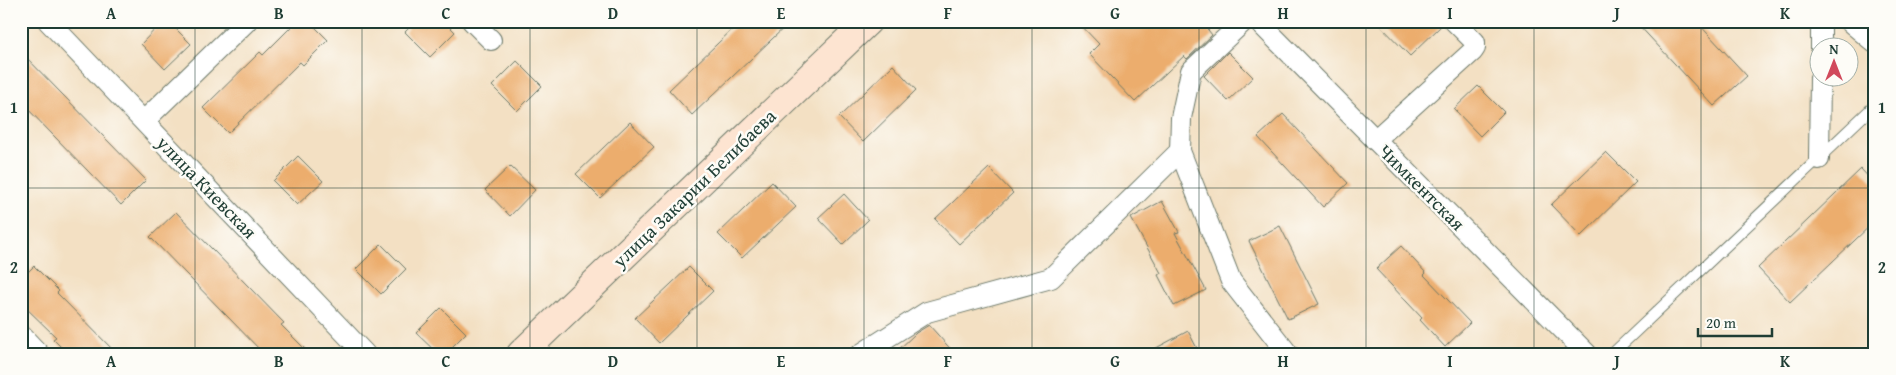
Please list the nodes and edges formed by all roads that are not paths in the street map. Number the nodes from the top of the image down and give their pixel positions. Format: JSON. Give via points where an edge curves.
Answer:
{"nodes":[{"id":1,"x":48,"y":21,"type":"edge"},
{"id":2,"x":247,"y":21,"type":"edge"},
{"id":3,"x":472,"y":21,"type":"edge"},
{"id":4,"x":868,"y":21,"type":"edge"},
{"id":5,"x":1244,"y":21,"type":"edge"},
{"id":6,"x":1258,"y":21,"type":"edge"},
{"id":7,"x":1454,"y":21,"type":"edge"},
{"id":8,"x":1821,"y":21,"type":"edge"},
{"id":9,"x":1849,"y":21,"type":"edge"},
{"id":10,"x":1821,"y":38,"type":"edge"},
{"id":11,"x":491,"y":40,"type":"dead end"},
{"id":12,"x":1875,"y":43,"type":"edge"},
{"id":13,"x":1820,"y":88,"type":"edge"},
{"id":14,"x":1875,"y":105,"type":"edge"},
{"id":15,"x":144,"y":120,"type":"junction"},
{"id":16,"x":1375,"y":140,"type":"junction"},
{"id":17,"x":1180,"y":151,"type":"junction"},
{"id":18,"x":1819,"y":159,"type":"junction"},
{"id":19,"x":21,"y":335,"type":"edge"},
{"id":20,"x":39,"y":354,"type":"edge"},
{"id":21,"x":365,"y":354,"type":"edge"},
{"id":22,"x":521,"y":354,"type":"edge"},
{"id":23,"x":861,"y":354,"type":"edge"},
{"id":24,"x":1288,"y":354,"type":"edge"},
{"id":25,"x":1587,"y":354,"type":"edge"},
{"id":26,"x":1612,"y":354,"type":"edge"}],
"edges":[{"from":1,"to":15,"type":"street","name":"улица Киевская"},
{"from":2,"to":15,"type":"street"},
{"from":3,"to":11,"type":"street"},
{"from":4,"to":22,"type":"street","name":"улица Закарии Белибаева"},
{"from":5,"to":17,"type":"street","via":[[1191,71],[1181,118]]},
{"from":6,"to":16,"type":"street","name":"Чимкентская"},
{"from":7,"to":16,"type":"street","via":[[1475,42],[1476,48]]},
{"from":8,"to":10,"type":"street"},
{"from":9,"to":12,"type":"street"},
{"from":13,"to":18,"type":"street"},
{"from":14,"to":18,"type":"lane"},
{"from":15,"to":21,"type":"street","name":"улица Киевская"},
{"from":16,"to":25,"type":"street","name":"Чимкентская"},
{"from":17,"to":23,"type":"street","via":[[1051,278],[927,312]]},
{"from":17,"to":24,"type":"street","via":[[1231,280]]},
{"from":18,"to":26,"type":"lane"},
{"from":19,"to":20,"type":"street"}]}
